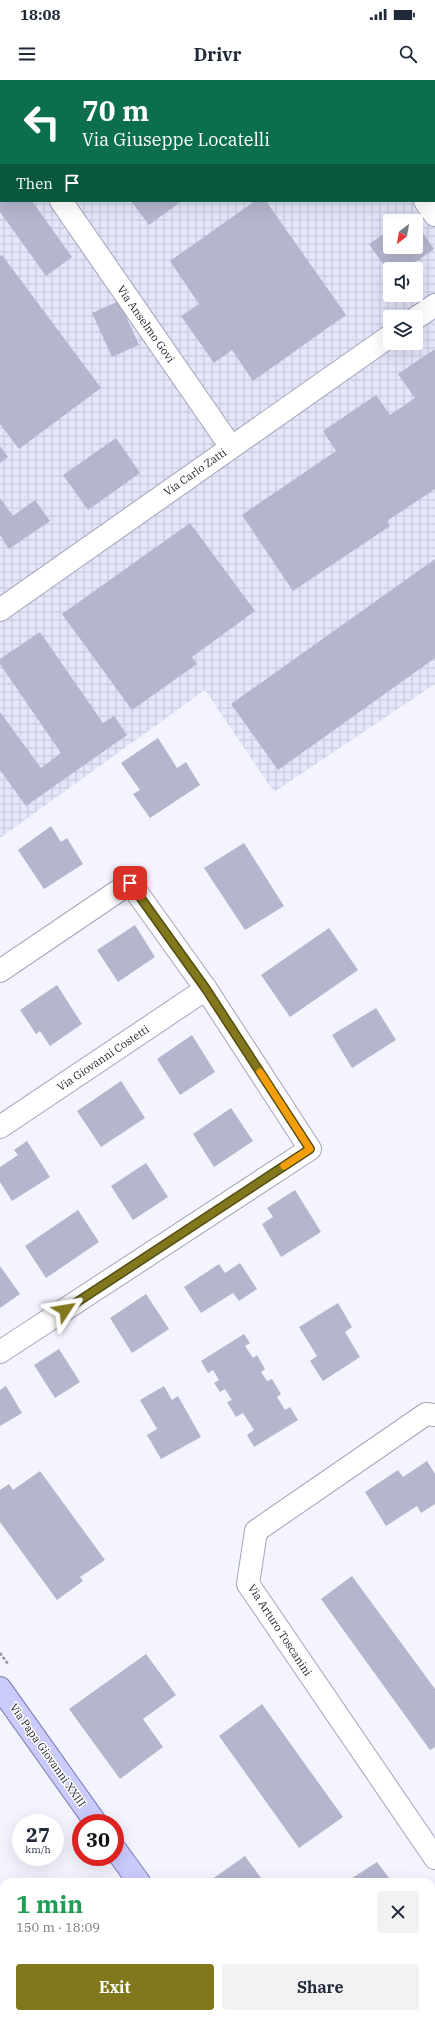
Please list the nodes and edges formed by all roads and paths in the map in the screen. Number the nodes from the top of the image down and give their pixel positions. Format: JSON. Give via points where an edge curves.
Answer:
{"nodes":[{"id":1,"x":62,"y":202,"type":"edge"},
{"id":2,"x":426,"y":202,"type":"edge"},
{"id":3,"x":435,"y":215,"type":"edge"},
{"id":4,"x":435,"y":305,"type":"edge"},
{"id":5,"x":423,"y":313,"type":"edge"},
{"id":6,"x":383,"y":341,"type":"edge"},
{"id":7,"x":231,"y":447,"type":"junction"},
{"id":8,"x":0,"y":610,"type":"edge"},
{"id":9,"x":0,"y":971,"type":"edge"},
{"id":10,"x":206,"y":989,"type":"junction"},
{"id":11,"x":0,"y":1127,"type":"edge"},
{"id":12,"x":0,"y":1352,"type":"edge"},
{"id":13,"x":435,"y":1415,"type":"edge"},
{"id":14,"x":0,"y":1688,"type":"edge"},
{"id":15,"x":90,"y":1814,"type":"edge"},
{"id":16,"x":435,"y":1858,"type":"edge"},
{"id":17,"x":124,"y":1861,"type":"edge"},
{"id":18,"x":136,"y":1878,"type":"edge"}],
"edges":[{"from":1,"to":7,"type":"street","name":"Via Anselmo Govi"},
{"from":2,"to":3,"type":"street"},
{"from":4,"to":5,"type":"street"},
{"from":6,"to":7,"type":"street","name":"Via Carlo Zatti"},
{"from":7,"to":8,"type":"street","name":"Via Carlo Zatti"},
{"from":9,"to":10,"type":"street","via":[[130,883]]},
{"from":10,"to":11,"type":"street","name":"Via Giovanni Costetti"},
{"from":10,"to":12,"type":"street","via":[[310,1149]]},
{"from":13,"to":16,"type":"street","name":"Via Arturo Toscanini","via":[[426,1414],[256,1531],[248,1584]]},
{"from":14,"to":15,"type":"main road","name":"Via Papa Giovanni XXIII"},
{"from":17,"to":18,"type":"main road"}]}
